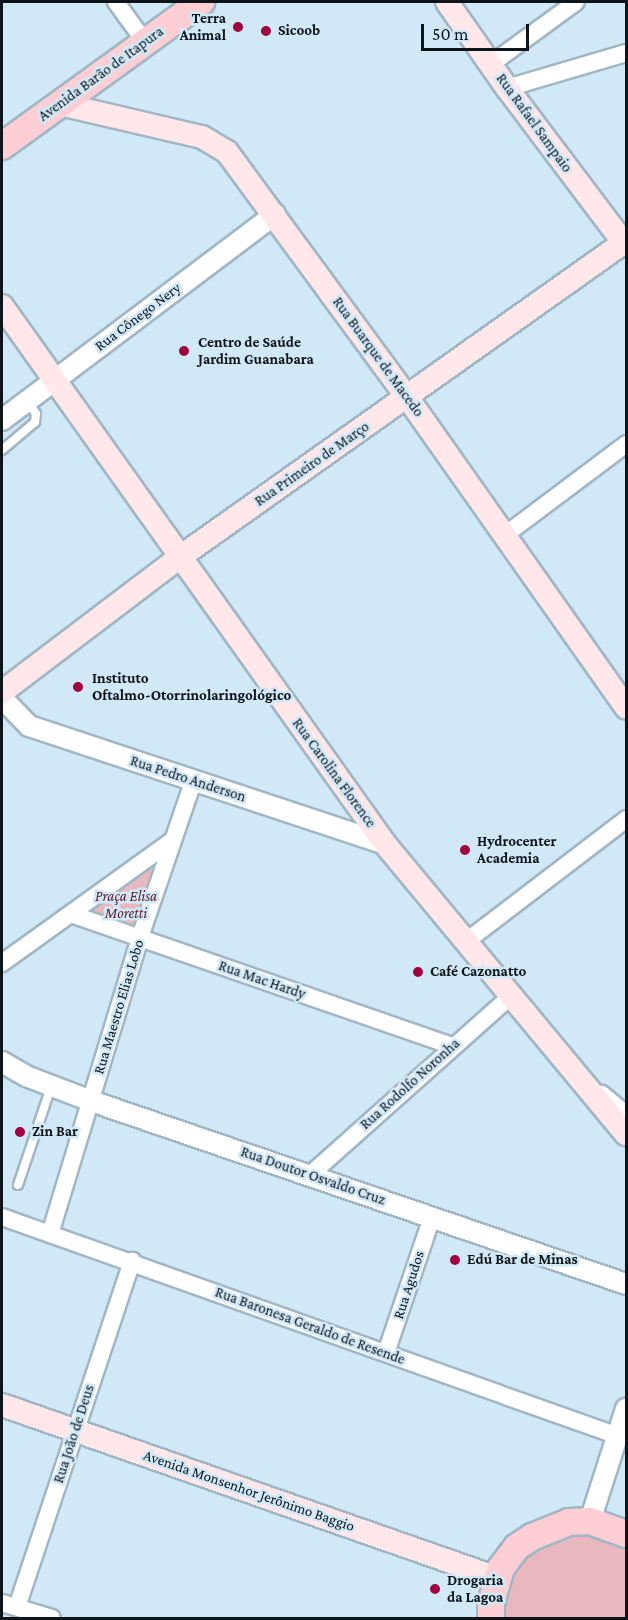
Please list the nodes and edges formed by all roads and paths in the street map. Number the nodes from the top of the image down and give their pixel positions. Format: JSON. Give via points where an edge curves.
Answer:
{"nodes":[{"id":1,"x":116,"y":2,"type":"edge"},
{"id":2,"x":201,"y":2,"type":"edge"},
{"id":3,"x":447,"y":2,"type":"edge"},
{"id":4,"x":576,"y":2,"type":"edge"},
{"id":5,"x":145,"y":42,"type":"junction"},
{"id":6,"x":627,"y":53,"type":"edge"},
{"id":7,"x":491,"y":64,"type":"junction"},
{"id":8,"x":507,"y":88,"type":"junction"},
{"id":9,"x":60,"y":104,"type":"junction"},
{"id":10,"x":2,"y":146,"type":"edge"},
{"id":11,"x":275,"y":213,"type":"junction"},
{"id":12,"x":625,"y":242,"type":"edge"},
{"id":13,"x":2,"y":306,"type":"edge"},
{"id":14,"x":54,"y":381,"type":"junction"},
{"id":15,"x":407,"y":397,"type":"junction"},
{"id":16,"x":27,"y":400,"type":"junction"},
{"id":17,"x":2,"y":420,"type":"edge"},
{"id":18,"x":627,"y":444,"type":"edge"},
{"id":19,"x":2,"y":450,"type":"edge"},
{"id":20,"x":505,"y":535,"type":"junction"},
{"id":21,"x":180,"y":557,"type":"junction"},
{"id":22,"x":2,"y":692,"type":"edge"},
{"id":23,"x":2,"y":698,"type":"edge"},
{"id":24,"x":627,"y":707,"type":"edge"},
{"id":25,"x":193,"y":782,"type":"junction"},
{"id":26,"x":627,"y":819,"type":"edge"},
{"id":27,"x":172,"y":841,"type":"junction"},
{"id":28,"x":385,"y":844,"type":"junction"},
{"id":29,"x":71,"y":914,"type":"junction"},
{"id":30,"x":140,"y":937,"type":"junction"},
{"id":31,"x":468,"y":940,"type":"junction"},
{"id":32,"x":2,"y":963,"type":"edge"},
{"id":33,"x":512,"y":995,"type":"junction"},
{"id":34,"x":452,"y":1046,"type":"junction"},
{"id":35,"x":2,"y":1062,"type":"edge"},
{"id":36,"x":566,"y":1065,"type":"junction"},
{"id":37,"x":51,"y":1086,"type":"junction"},
{"id":38,"x":91,"y":1101,"type":"junction"},
{"id":39,"x":627,"y":1114,"type":"edge"},
{"id":40,"x":627,"y":1134,"type":"edge"},
{"id":41,"x":310,"y":1175,"type":"junction"},
{"id":42,"x":18,"y":1185,"type":"dead end"},
{"id":43,"x":2,"y":1217,"type":"edge"},
{"id":44,"x":432,"y":1217,"type":"junction"},
{"id":45,"x":50,"y":1234,"type":"junction"},
{"id":46,"x":132,"y":1262,"type":"junction"},
{"id":47,"x":627,"y":1284,"type":"edge"},
{"id":48,"x":386,"y":1353,"type":"junction"},
{"id":49,"x":2,"y":1405,"type":"edge"},
{"id":50,"x":627,"y":1409,"type":"edge"},
{"id":51,"x":75,"y":1430,"type":"junction"},
{"id":52,"x":618,"y":1436,"type":"junction"},
{"id":53,"x":590,"y":1521,"type":"junction"},
{"id":54,"x":627,"y":1533,"type":"edge"},
{"id":55,"x":497,"y":1578,"type":"junction"},
{"id":56,"x":9,"y":1605,"type":"edge"},
{"id":57,"x":52,"y":1618,"type":"edge"},
{"id":58,"x":491,"y":1618,"type":"edge"}],
"edges":[{"from":1,"to":5,"type":"street"},
{"from":2,"to":5,"type":"main road","name":"Avenida Barão de Itapura"},
{"from":3,"to":7,"type":"main road","name":"Rua Rafael Sampaio"},
{"from":4,"to":7,"type":"street"},
{"from":5,"to":9,"type":"main road","name":"Avenida Barão de Itapura"},
{"from":6,"to":8,"type":"street"},
{"from":7,"to":8,"type":"main road","name":"Rua Rafael Sampaio"},
{"from":8,"to":12,"type":"main road","name":"Rua Rafael Sampaio"},
{"from":9,"to":10,"type":"main road","name":"Avenida Barão de Itapura"},
{"from":9,"to":11,"type":"main road","name":"Rua Buarque de Macedo","via":[[216,143]]},
{"from":11,"to":14,"type":"street","name":"Rua Cônego Nery"},
{"from":11,"to":15,"type":"main road","name":"Rua Buarque de Macedo"},
{"from":12,"to":15,"type":"main road","name":"Rua Primeiro de Março"},
{"from":13,"to":14,"type":"main road","name":"Rua Carolina Florence"},
{"from":14,"to":16,"type":"street","name":"Rua Cônego Nery"},
{"from":14,"to":21,"type":"main road","name":"Rua Carolina Florence"},
{"from":15,"to":20,"type":"main road","name":"Rua Buarque de Macedo"},
{"from":15,"to":21,"type":"main road","name":"Rua Primeiro de Março"},
{"from":16,"to":17,"type":"street","name":"Rua Cônego Nery"},
{"from":16,"to":19,"type":"lane","via":[[36,414],[35,422]]},
{"from":18,"to":20,"type":"street"},
{"from":20,"to":24,"type":"main road","name":"Rua Buarque de Macedo"},
{"from":21,"to":22,"type":"main road","name":"Rua Primeiro de Março"},
{"from":21,"to":28,"type":"main road","name":"Rua Carolina Florence"},
{"from":23,"to":25,"type":"street","name":"Rua Pedro Anderson","via":[[29,726]]},
{"from":25,"to":27,"type":"street","name":"Rua Maestro Elias Lobo"},
{"from":25,"to":28,"type":"street","name":"Rua Pedro Anderson"},
{"from":26,"to":31,"type":"street"},
{"from":27,"to":29,"type":"street"},
{"from":27,"to":30,"type":"street","name":"Rua Maestro Elias Lobo"},
{"from":28,"to":31,"type":"main road","name":"Rua Carolina Florence"},
{"from":29,"to":30,"type":"street","name":"Rua Mac Hardy"},
{"from":29,"to":32,"type":"street"},
{"from":30,"to":34,"type":"street","name":"Rua Mac Hardy"},
{"from":30,"to":38,"type":"street","name":"Rua Maestro Elias Lobo"},
{"from":31,"to":33,"type":"main road","name":"Rua Carolina Florence"},
{"from":33,"to":34,"type":"street","name":"Rua Rodolfo Noronha"},
{"from":33,"to":36,"type":"main road","name":"Rua Carolina Florence"},
{"from":34,"to":41,"type":"street","name":"Rua Rodolfo Noronha"},
{"from":35,"to":37,"type":"street","name":"Rua Doutor Osvaldo Cruz"},
{"from":36,"to":39,"type":"street"},
{"from":36,"to":40,"type":"main road","name":"Rua Carolina Florence"},
{"from":37,"to":38,"type":"street","name":"Rua Doutor Osvaldo Cruz"},
{"from":37,"to":42,"type":"lane"},
{"from":38,"to":41,"type":"street","name":"Rua Doutor Osvaldo Cruz"},
{"from":38,"to":45,"type":"street","name":"Rua Maestro Elias Lobo"},
{"from":41,"to":44,"type":"street","name":"Rua Doutor Osvaldo Cruz"},
{"from":43,"to":45,"type":"street","name":"Rua Baronesa Geraldo de Resende"},
{"from":44,"to":47,"type":"street","name":"Rua Doutor Osvaldo Cruz"},
{"from":44,"to":48,"type":"street","name":"Rua Agudos"},
{"from":45,"to":46,"type":"street","name":"Rua Baronesa Geraldo de Resende"},
{"from":46,"to":48,"type":"street","name":"Rua Baronesa Geraldo de Resende"},
{"from":46,"to":51,"type":"street","name":"Rua João de Deus"},
{"from":48,"to":52,"type":"street","name":"Rua Baronesa Geraldo de Resende"},
{"from":49,"to":51,"type":"main road","name":"Avenida Monsenhor Jerônimo Baggio"},
{"from":50,"to":52,"type":"street"},
{"from":51,"to":55,"type":"main road","name":"Avenida Monsenhor Jerônimo Baggio"},
{"from":51,"to":56,"type":"street","name":"Rua João de Deus"},
{"from":52,"to":53,"type":"street"},
{"from":53,"to":54,"type":"main road"},
{"from":53,"to":55,"type":"main road","via":[[569,1522],[532,1536],[517,1547]]},
{"from":55,"to":58,"type":"main road"},
{"from":56,"to":57,"type":"street"}]}
